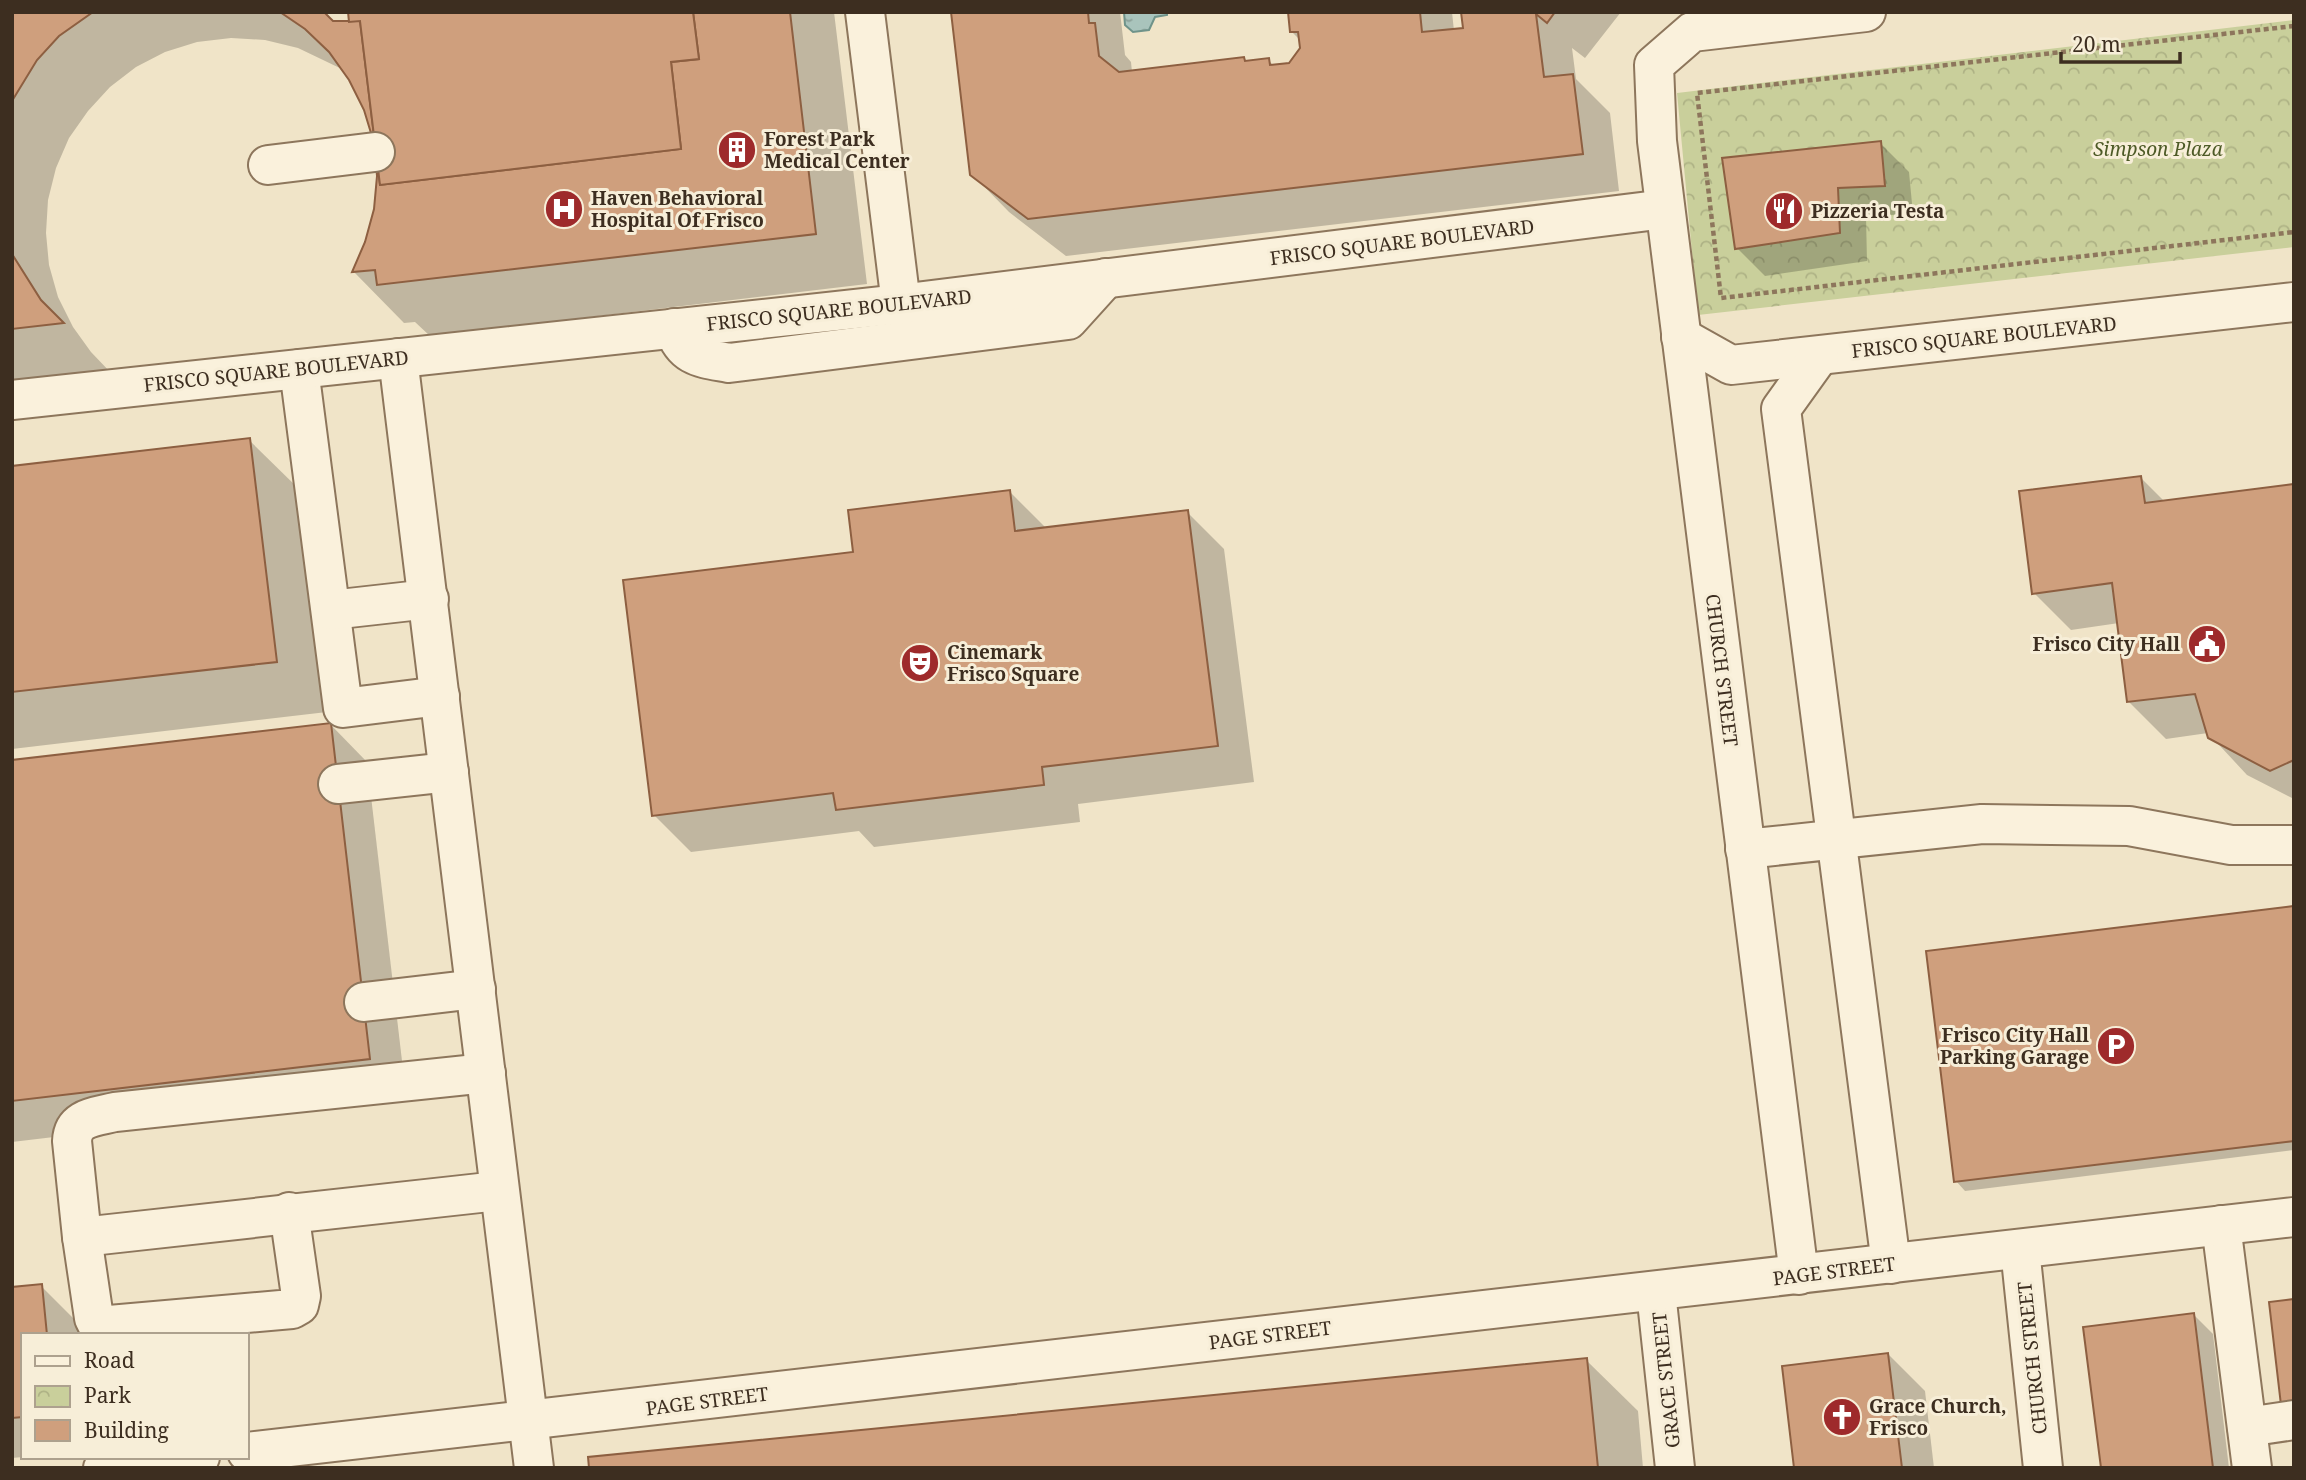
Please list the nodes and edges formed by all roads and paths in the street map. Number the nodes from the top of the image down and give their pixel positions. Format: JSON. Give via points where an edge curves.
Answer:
{"nodes":[{"id":1,"x":866,"y":12,"type":"edge"},
{"id":2,"x":1867,"y":12,"type":"edge"},
{"id":3,"x":2294,"y":26,"type":"edge"},
{"id":4,"x":375,"y":152,"type":"dead end"},
{"id":5,"x":268,"y":165,"type":"dead end"},
{"id":6,"x":1665,"y":209,"type":"junction"},
{"id":7,"x":2294,"y":232,"type":"edge"},
{"id":8,"x":1106,"y":278,"type":"junction"},
{"id":9,"x":2294,"y":302,"type":"edge"},
{"id":10,"x":901,"y":304,"type":"junction"},
{"id":11,"x":674,"y":328,"type":"junction"},
{"id":12,"x":1681,"y":337,"type":"junction"},
{"id":13,"x":1819,"y":356,"type":"junction"},
{"id":14,"x":398,"y":358,"type":"junction"},
{"id":15,"x":299,"y":369,"type":"junction"},
{"id":16,"x":12,"y":400,"type":"edge"},
{"id":17,"x":429,"y":599,"type":"junction"},
{"id":18,"x":331,"y":610,"type":"junction"},
{"id":19,"x":440,"y":696,"type":"junction"},
{"id":20,"x":449,"y":772,"type":"junction"},
{"id":21,"x":338,"y":784,"type":"dead end"},
{"id":22,"x":1836,"y":839,"type":"junction"},
{"id":23,"x":2294,"y":845,"type":"edge"},
{"id":24,"x":1745,"y":849,"type":"junction"},
{"id":25,"x":476,"y":989,"type":"junction"},
{"id":26,"x":364,"y":1002,"type":"dead end"},
{"id":27,"x":485,"y":1073,"type":"junction"},
{"id":28,"x":498,"y":1191,"type":"junction"},
{"id":29,"x":289,"y":1212,"type":"junction"},
{"id":30,"x":2294,"y":1217,"type":"edge"},
{"id":31,"x":2221,"y":1225,"type":"junction"},
{"id":32,"x":82,"y":1237,"type":"junction"},
{"id":33,"x":2021,"y":1249,"type":"junction"},
{"id":34,"x":1891,"y":1264,"type":"junction"},
{"id":35,"x":1799,"y":1275,"type":"junction"},
{"id":36,"x":1656,"y":1292,"type":"junction"},
{"id":37,"x":2294,"y":1420,"type":"edge"},
{"id":38,"x":528,"y":1421,"type":"junction"},
{"id":39,"x":2246,"y":1427,"type":"junction"},
{"id":40,"x":248,"y":1452,"type":"edge"},
{"id":41,"x":345,"y":1455,"type":"edge"},
{"id":42,"x":182,"y":1459,"type":"edge"},
{"id":43,"x":103,"y":1468,"type":"edge"},
{"id":44,"x":534,"y":1468,"type":"edge"},
{"id":45,"x":1675,"y":1468,"type":"edge"},
{"id":46,"x":2043,"y":1468,"type":"edge"},
{"id":47,"x":2252,"y":1468,"type":"edge"}],
"edges":[{"from":1,"to":10,"type":"street"},
{"from":2,"to":6,"type":"street","name":"CHURCH STREET","via":[[1692,33],[1654,65]]},
{"from":3,"to":7,"type":"path","via":[[1697,93],[1721,298]]},
{"from":4,"to":5,"type":"street"},
{"from":6,"to":8,"type":"street","name":"FRISCO SQUARE BOULEVARD"},
{"from":6,"to":12,"type":"street","name":"CHURCH STREET"},
{"from":8,"to":10,"type":"street","name":"FRISCO SQUARE BOULEVARD"},
{"from":8,"to":11,"type":"street","via":[[1068,320],[729,363],[697,358],[679,344]]},
{"from":9,"to":13,"type":"street","name":"FRISCO SQUARE BOULEVARD"},
{"from":10,"to":11,"type":"street","name":"FRISCO SQUARE BOULEVARD"},
{"from":11,"to":14,"type":"street","name":"FRISCO SQUARE BOULEVARD"},
{"from":12,"to":13,"type":"street","name":"FRISCO SQUARE BOULEVARD","via":[[1731,365]]},
{"from":12,"to":24,"type":"street","name":"CHURCH STREET"},
{"from":13,"to":22,"type":"street","via":[[1781,409]]},
{"from":14,"to":15,"type":"street","name":"FRISCO SQUARE BOULEVARD"},
{"from":14,"to":17,"type":"street"},
{"from":15,"to":16,"type":"street","name":"FRISCO SQUARE BOULEVARD"},
{"from":15,"to":18,"type":"street"},
{"from":17,"to":18,"type":"street"},
{"from":17,"to":19,"type":"street"},
{"from":18,"to":19,"type":"street","via":[[343,708]]},
{"from":19,"to":20,"type":"street"},
{"from":20,"to":21,"type":"street"},
{"from":20,"to":25,"type":"street"},
{"from":22,"to":23,"type":"street","via":[[1982,824],[2129,826],[2231,845]]},
{"from":22,"to":24,"type":"street"},
{"from":22,"to":34,"type":"street"},
{"from":24,"to":35,"type":"street","name":"CHURCH STREET"},
{"from":25,"to":26,"type":"street"},
{"from":25,"to":27,"type":"street"},
{"from":27,"to":28,"type":"street"},
{"from":27,"to":32,"type":"street","via":[[115,1112],[81,1121],[73,1130],[72,1141]]},
{"from":28,"to":29,"type":"street"},
{"from":28,"to":38,"type":"street"},
{"from":29,"to":32,"type":"street"},
{"from":29,"to":32,"type":"street","via":[[301,1296],[292,1309],[98,1326],[93,1318]]},
{"from":30,"to":31,"type":"street","name":"PAGE STREET"},
{"from":31,"to":33,"type":"street","name":"PAGE STREET"},
{"from":31,"to":39,"type":"street"},
{"from":33,"to":34,"type":"street","name":"PAGE STREET"},
{"from":33,"to":46,"type":"street","name":"CHURCH STREET"},
{"from":34,"to":35,"type":"street","name":"PAGE STREET"},
{"from":35,"to":36,"type":"street","name":"PAGE STREET"},
{"from":36,"to":38,"type":"street","name":"PAGE STREET"},
{"from":36,"to":45,"type":"street","name":"GRACE STREET"},
{"from":37,"to":39,"type":"street"},
{"from":38,"to":41,"type":"street","name":"PAGE STREET"},
{"from":38,"to":44,"type":"street"},
{"from":39,"to":47,"type":"street"},
{"from":40,"to":41,"type":"street","name":"PAGE STREET"},
{"from":42,"to":43,"type":"street"}]}
